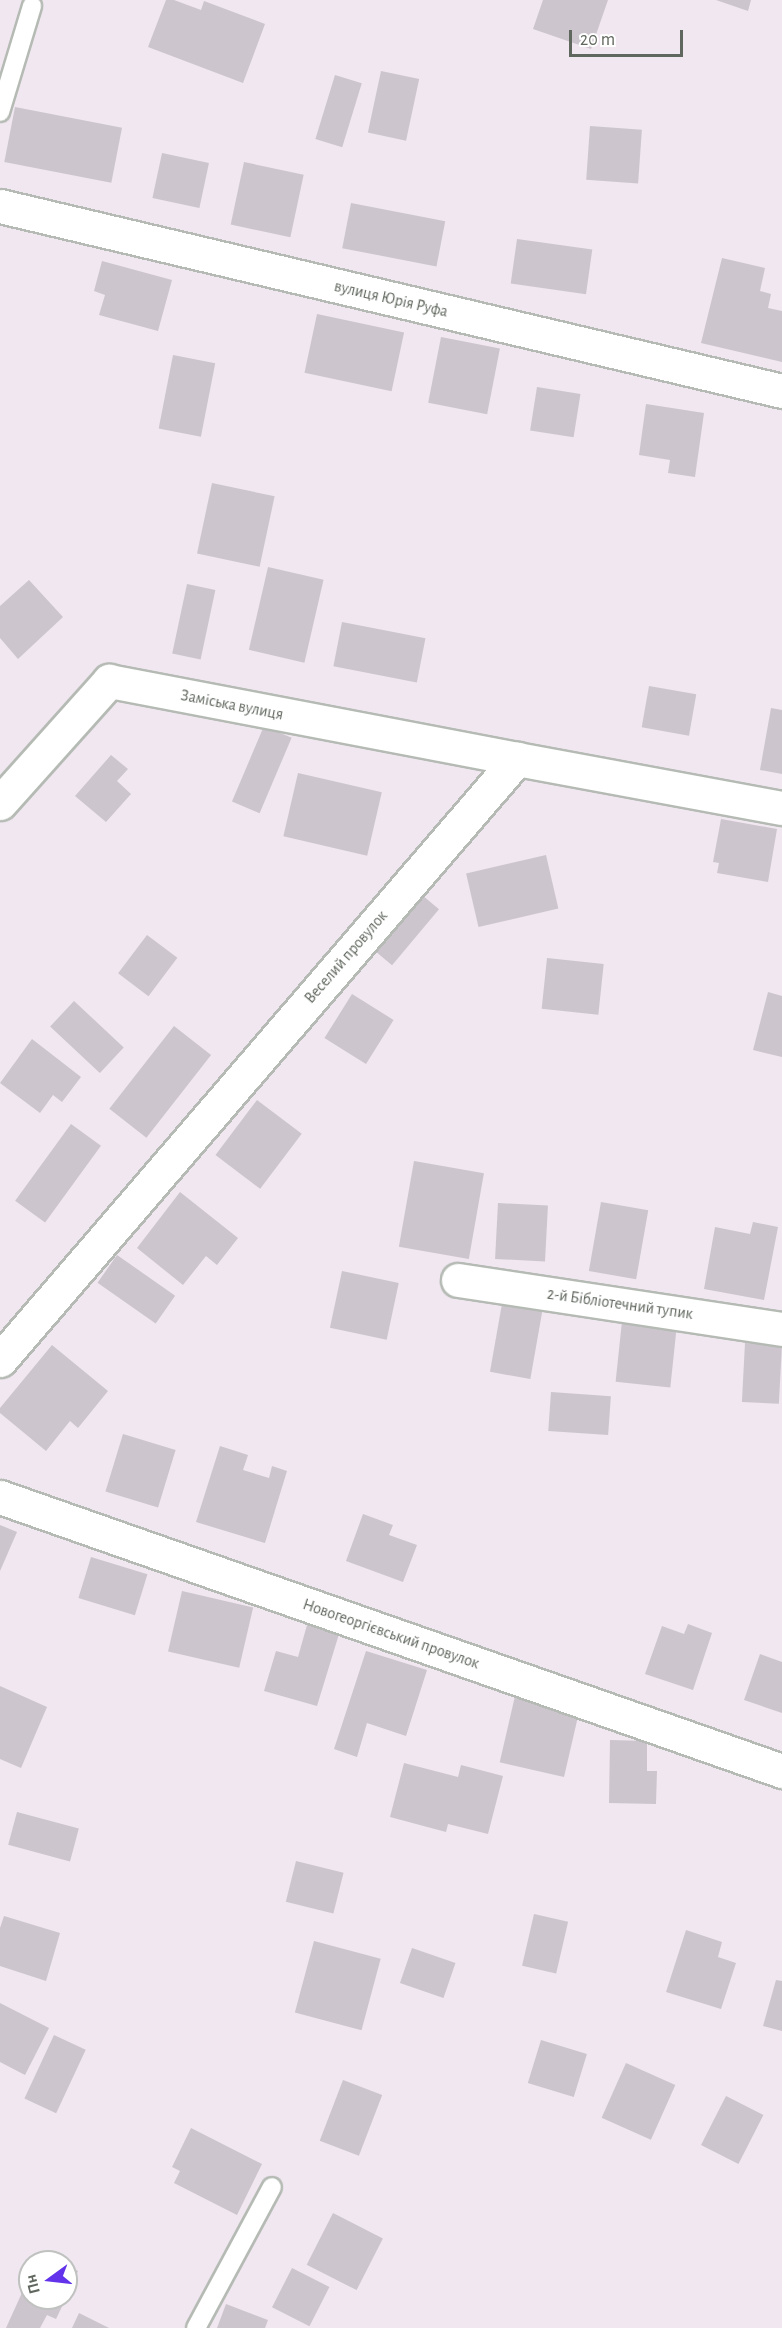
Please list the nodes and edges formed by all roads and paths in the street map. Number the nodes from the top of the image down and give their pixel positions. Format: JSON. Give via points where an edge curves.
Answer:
{"nodes":[{"id":1,"x":32,"y":6,"type":"dead end"},
{"id":2,"x":0,"y":112,"type":"edge"},
{"id":3,"x":0,"y":206,"type":"edge"},
{"id":4,"x":782,"y":391,"type":"edge"},
{"id":5,"x":517,"y":759,"type":"junction"},
{"id":6,"x":0,"y":803,"type":"edge"},
{"id":7,"x":782,"y":808,"type":"edge"},
{"id":8,"x":458,"y":1280,"type":"dead end"},
{"id":9,"x":782,"y":1329,"type":"edge"},
{"id":10,"x":0,"y":1360,"type":"edge"},
{"id":11,"x":0,"y":1497,"type":"edge"},
{"id":12,"x":782,"y":1771,"type":"edge"},
{"id":13,"x":272,"y":2187,"type":"dead end"},
{"id":14,"x":196,"y":2328,"type":"edge"}],
"edges":[{"from":1,"to":2,"type":"lane"},
{"from":3,"to":4,"type":"street","name":"вулиця Юрія Руфа"},
{"from":5,"to":6,"type":"street","name":"Заміська вулиця","via":[[109,681]]},
{"from":5,"to":7,"type":"street"},
{"from":5,"to":10,"type":"street","name":"Веселий провулок"},
{"from":8,"to":9,"type":"street","name":"2-й Бібліотечний тупик"},
{"from":11,"to":12,"type":"street","name":"Новогеоргієвський провулок"},
{"from":13,"to":14,"type":"lane"}]}
